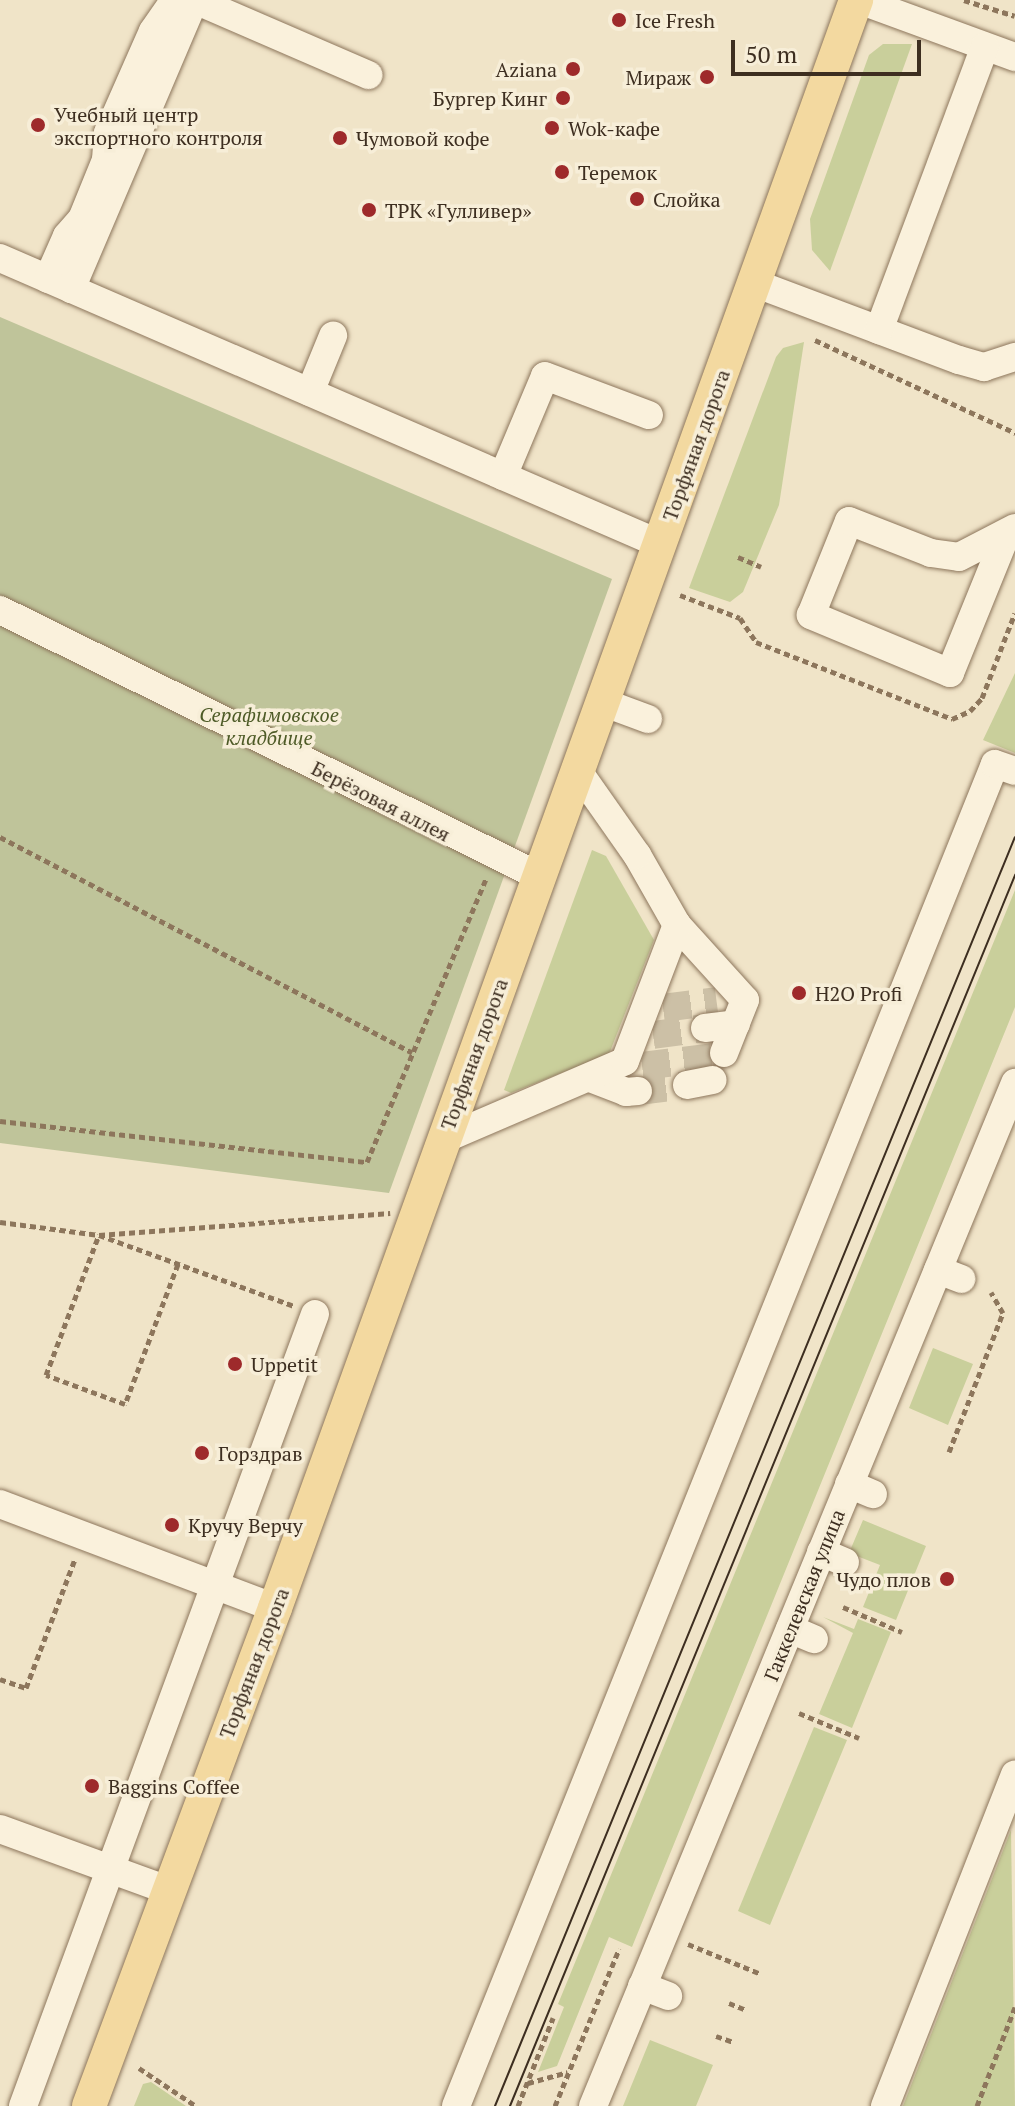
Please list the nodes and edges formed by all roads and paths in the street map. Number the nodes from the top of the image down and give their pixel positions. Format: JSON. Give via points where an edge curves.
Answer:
{"nodes":[{"id":1,"x":175,"y":0,"type":"edge"},
{"id":2,"x":194,"y":0,"type":"edge"},
{"id":3,"x":857,"y":0,"type":"edge"},
{"id":4,"x":964,"y":0,"type":"edge"},
{"id":5,"x":1015,"y":16,"type":"edge"},
{"id":6,"x":985,"y":47,"type":"junction"},
{"id":7,"x":1015,"y":57,"type":"edge"},
{"id":8,"x":368,"y":75,"type":"dead end"},
{"id":9,"x":0,"y":258,"type":"edge"},
{"id":10,"x":754,"y":283,"type":"junction"},
{"id":11,"x":60,"y":284,"type":"junction"},
{"id":12,"x":879,"y":330,"type":"junction"},
{"id":13,"x":333,"y":336,"type":"dead end"},
{"id":14,"x":815,"y":340,"type":"dead end"},
{"id":15,"x":1015,"y":357,"type":"edge"},
{"id":16,"x":310,"y":392,"type":"junction"},
{"id":17,"x":649,"y":415,"type":"dead end"},
{"id":18,"x":1015,"y":433,"type":"edge"},
{"id":19,"x":503,"y":476,"type":"junction"},
{"id":20,"x":1011,"y":532,"type":"edge"},
{"id":21,"x":660,"y":544,"type":"junction"},
{"id":22,"x":738,"y":557,"type":"dead end"},
{"id":23,"x":761,"y":567,"type":"dead end"},
{"id":24,"x":0,"y":610,"type":"edge"},
{"id":25,"x":602,"y":702,"type":"junction"},
{"id":26,"x":648,"y":719,"type":"dead end"},
{"id":27,"x":578,"y":771,"type":"junction"},
{"id":28,"x":1015,"y":771,"type":"edge"},
{"id":29,"x":0,"y":837,"type":"edge"},
{"id":30,"x":505,"y":864,"type":"junction"},
{"id":31,"x":539,"y":876,"type":"junction"},
{"id":32,"x":677,"y":925,"type":"junction"},
{"id":33,"x":732,"y":1008,"type":"junction"},
{"id":34,"x":705,"y":1028,"type":"tunnel mouth"},
{"id":35,"x":412,"y":1052,"type":"junction"},
{"id":36,"x":724,"y":1053,"type":"dead end"},
{"id":37,"x":1015,"y":1083,"type":"edge"},
{"id":38,"x":0,"y":1121,"type":"edge"},
{"id":39,"x":442,"y":1140,"type":"junction"},
{"id":40,"x":390,"y":1213,"type":"dead end"},
{"id":41,"x":0,"y":1222,"type":"edge"},
{"id":42,"x":99,"y":1235,"type":"junction"},
{"id":43,"x":178,"y":1264,"type":"junction"},
{"id":44,"x":991,"y":1292,"type":"dead end"},
{"id":45,"x":315,"y":1314,"type":"joint"},
{"id":46,"x":949,"y":1452,"type":"dead end"},
{"id":47,"x":0,"y":1504,"type":"edge"},
{"id":48,"x":83,"y":1535,"type":"junction"},
{"id":49,"x":215,"y":1585,"type":"junction"},
{"id":50,"x":824,"y":1606,"type":"junction"},
{"id":51,"x":275,"y":1608,"type":"junction"},
{"id":52,"x":902,"y":1632,"type":"dead end"},
{"id":53,"x":0,"y":1679,"type":"edge"},
{"id":54,"x":799,"y":1713,"type":"dead end"},
{"id":55,"x":859,"y":1738,"type":"dead end"},
{"id":56,"x":1015,"y":1775,"type":"edge"},
{"id":57,"x":0,"y":1829,"type":"edge"},
{"id":58,"x":110,"y":1869,"type":"junction"},
{"id":59,"x":168,"y":1890,"type":"junction"},
{"id":60,"x":676,"y":1928,"type":"junction"},
{"id":61,"x":619,"y":1949,"type":"dead end"},
{"id":62,"x":761,"y":1974,"type":"dead end"},
{"id":63,"x":729,"y":2003,"type":"dead end"},
{"id":64,"x":1015,"y":2007,"type":"edge"},
{"id":65,"x":746,"y":2010,"type":"dead end"},
{"id":66,"x":553,"y":2018,"type":"dead end"},
{"id":67,"x":716,"y":2036,"type":"dead end"},
{"id":68,"x":733,"y":2042,"type":"dead end"},
{"id":69,"x":139,"y":2068,"type":"dead end"},
{"id":70,"x":569,"y":2071,"type":"junction"},
{"id":71,"x":527,"y":2083,"type":"junction"},
{"id":72,"x":23,"y":2106,"type":"edge"},
{"id":73,"x":89,"y":2106,"type":"edge"},
{"id":74,"x":196,"y":2106,"type":"edge"},
{"id":75,"x":456,"y":2106,"type":"edge"},
{"id":76,"x":518,"y":2106,"type":"edge"},
{"id":77,"x":555,"y":2106,"type":"edge"},
{"id":78,"x":593,"y":2106,"type":"edge"},
{"id":79,"x":885,"y":2106,"type":"edge"},
{"id":80,"x":977,"y":2106,"type":"edge"}],
"edges":[{"from":1,"to":11,"type":"street","via":[[153,31],[108,133],[106,160],[87,207],[67,236]]},
{"from":2,"to":8,"type":"street"},
{"from":2,"to":11,"type":"street"},
{"from":3,"to":6,"type":"street"},
{"from":3,"to":10,"type":"main road","name":"Торфяная дорога"},
{"from":4,"to":5,"type":"path"},
{"from":6,"to":7,"type":"street"},
{"from":6,"to":12,"type":"street"},
{"from":9,"to":11,"type":"street"},
{"from":10,"to":12,"type":"street"},
{"from":10,"to":21,"type":"main road","name":"Торфяная дорога"},
{"from":11,"to":16,"type":"street"},
{"from":12,"to":15,"type":"street","via":[[984,367]]},
{"from":13,"to":16,"type":"street"},
{"from":14,"to":18,"type":"path"},
{"from":16,"to":19,"type":"street"},
{"from":17,"to":19,"type":"street","via":[[545,376]]},
{"from":19,"to":21,"type":"street"},
{"from":20,"to":20,"type":"street","via":[[959,557],[931,553],[849,521],[811,615],[950,673]]},
{"from":21,"to":25,"type":"main road","name":"Торфяная дорога"},
{"from":22,"to":23,"type":"path"},
{"from":24,"to":30,"type":"street","name":"Берёзовая аллея"},
{"from":25,"to":26,"type":"street"},
{"from":25,"to":27,"type":"main road","name":"Торфяная дорога"},
{"from":27,"to":31,"type":"main road","name":"Торфяная дорога"},
{"from":27,"to":32,"type":"street","via":[[646,850]]},
{"from":28,"to":75,"type":"street","via":[[995,764]]},
{"from":29,"to":35,"type":"path"},
{"from":30,"to":31,"type":"street","name":"Берёзовая аллея"},
{"from":30,"to":35,"type":"path","via":[[491,867]]},
{"from":31,"to":39,"type":"main road","name":"Торфяная дорога"},
{"from":32,"to":33,"type":"street"},
{"from":32,"to":39,"type":"street","via":[[633,1074],[590,1078]]},
{"from":33,"to":34,"type":"street"},
{"from":33,"to":36,"type":"street"},
{"from":35,"to":38,"type":"path","via":[[367,1162]]},
{"from":37,"to":50,"type":"street","name":"Гаккелевская улица","via":[[950,1274],[833,1557]]},
{"from":39,"to":51,"type":"main road","name":"Торфяная дорога"},
{"from":40,"to":42,"type":"path"},
{"from":41,"to":42,"type":"path"},
{"from":42,"to":43,"type":"path"},
{"from":42,"to":43,"type":"path","via":[[46,1375],[125,1404]]},
{"from":43,"to":45,"type":"path"},
{"from":44,"to":46,"type":"path","via":[[1003,1313]]},
{"from":45,"to":49,"type":"street"},
{"from":47,"to":48,"type":"street"},
{"from":48,"to":49,"type":"street"},
{"from":48,"to":53,"type":"path","via":[[26,1688]]},
{"from":49,"to":51,"type":"street"},
{"from":49,"to":58,"type":"street"},
{"from":50,"to":52,"type":"path"},
{"from":50,"to":60,"type":"street","name":"Гаккелевская улица","via":[[802,1634]]},
{"from":51,"to":59,"type":"main road","name":"Торфяная дорога"},
{"from":54,"to":55,"type":"path"},
{"from":56,"to":79,"type":"street"},
{"from":57,"to":58,"type":"street"},
{"from":58,"to":59,"type":"street"},
{"from":58,"to":72,"type":"street"},
{"from":59,"to":73,"type":"main road","name":"Торфяная дорога"},
{"from":60,"to":62,"type":"path"},
{"from":60,"to":78,"type":"street","name":"Гаккелевская улица","via":[[655,1991]]},
{"from":61,"to":70,"type":"path"},
{"from":63,"to":65,"type":"path"},
{"from":64,"to":80,"type":"path"},
{"from":66,"to":71,"type":"path"},
{"from":67,"to":68,"type":"path"},
{"from":69,"to":74,"type":"path"},
{"from":70,"to":71,"type":"path"},
{"from":70,"to":77,"type":"path"},
{"from":71,"to":76,"type":"path"}]}
